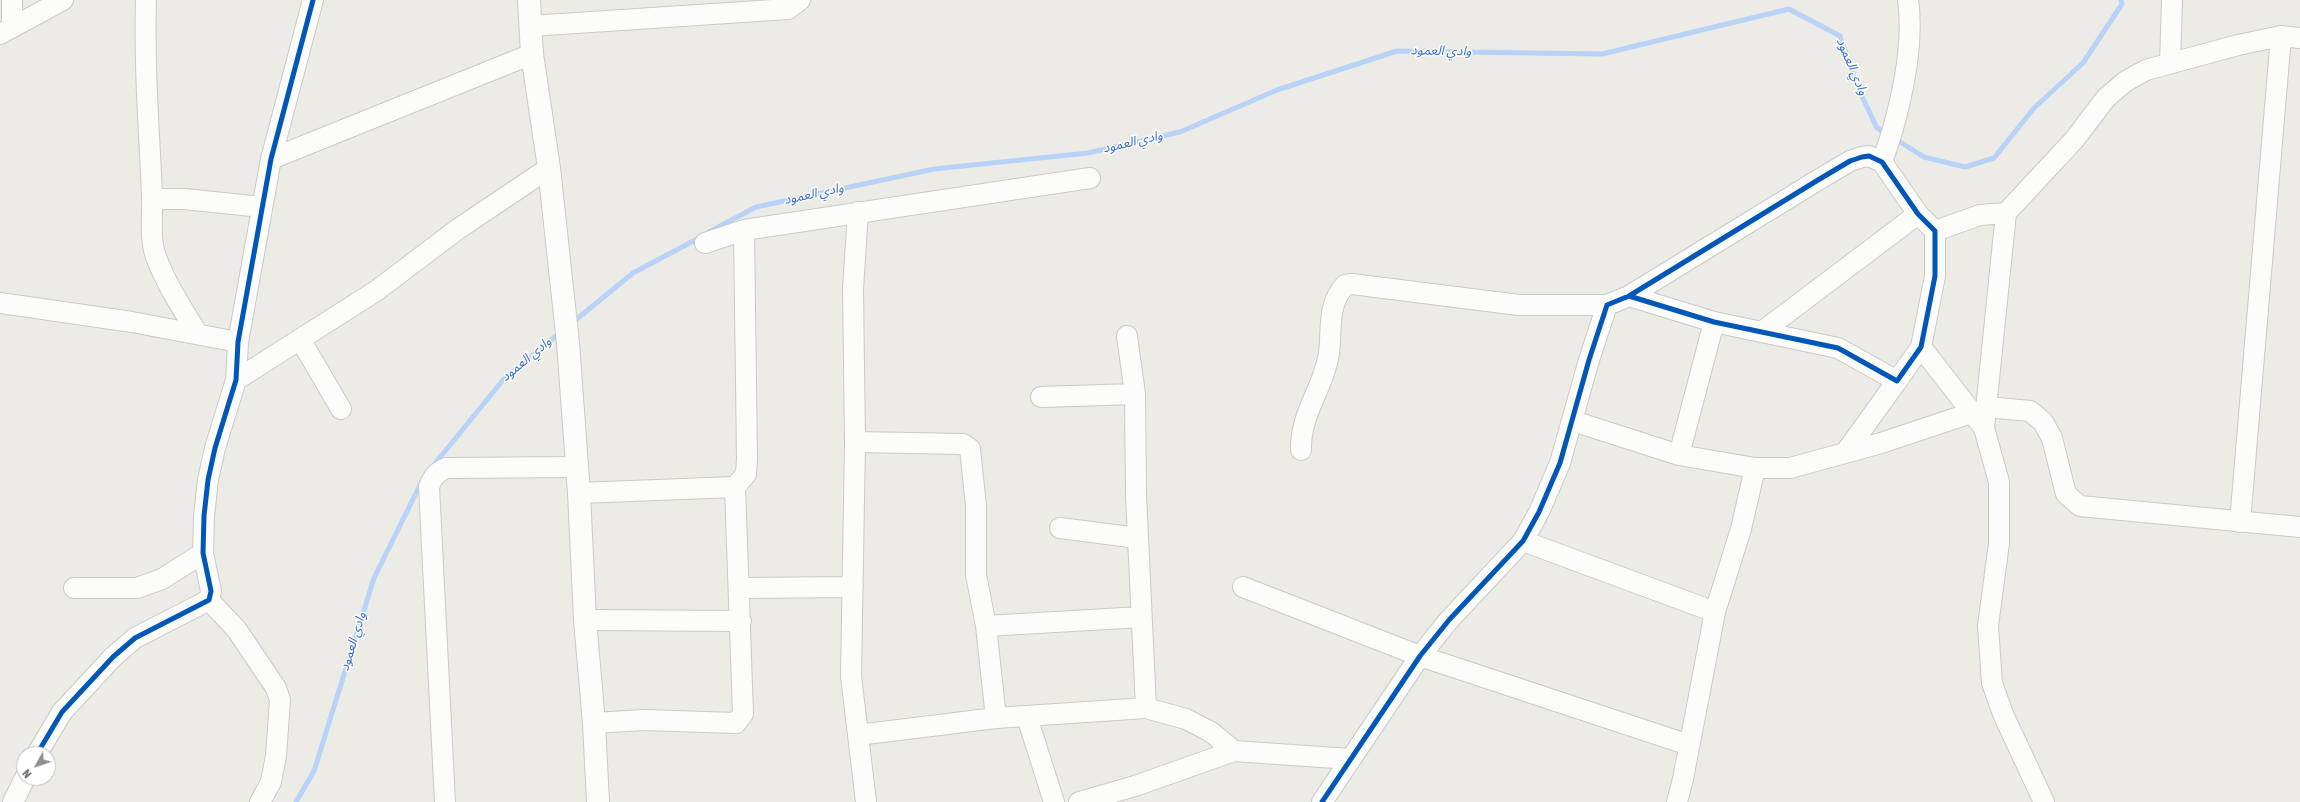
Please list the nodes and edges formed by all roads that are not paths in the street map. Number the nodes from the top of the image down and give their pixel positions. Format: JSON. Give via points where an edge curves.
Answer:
{"nodes":[{"id":1,"x":12,"y":0,"type":"edge"},
{"id":2,"x":63,"y":0,"type":"edge"},
{"id":3,"x":146,"y":0,"type":"edge"},
{"id":4,"x":313,"y":0,"type":"edge"},
{"id":5,"x":529,"y":0,"type":"edge"},
{"id":6,"x":800,"y":0,"type":"edge"},
{"id":7,"x":1908,"y":0,"type":"edge"},
{"id":8,"x":2172,"y":0,"type":"edge"},
{"id":9,"x":531,"y":26,"type":"junction"},
{"id":10,"x":6,"y":31,"type":"edge"},
{"id":11,"x":2290,"y":37,"type":"edge"},
{"id":12,"x":532,"y":54,"type":"junction"},
{"id":13,"x":2170,"y":63,"type":"junction"},
{"id":14,"x":1885,"y":153,"type":"junction"},
{"id":15,"x":270,"y":159,"type":"junction"},
{"id":16,"x":549,"y":168,"type":"junction"},
{"id":17,"x":1090,"y":178,"type":"dead end"},
{"id":18,"x":153,"y":199,"type":"junction"},
{"id":19,"x":262,"y":207,"type":"junction"},
{"id":20,"x":858,"y":212,"type":"junction"},
{"id":21,"x":2006,"y":213,"type":"junction"},
{"id":22,"x":1918,"y":214,"type":"junction"},
{"id":23,"x":744,"y":230,"type":"junction"},
{"id":24,"x":1935,"y":231,"type":"junction"},
{"id":25,"x":705,"y":242,"type":"dead end"},
{"id":26,"x":1629,"y":296,"type":"junction"},
{"id":27,"x":0,"y":303,"type":"edge"},
{"id":28,"x":1607,"y":306,"type":"junction"},
{"id":29,"x":1714,"y":322,"type":"junction"},
{"id":30,"x":1763,"y":331,"type":"junction"},
{"id":31,"x":198,"y":334,"type":"junction"},
{"id":32,"x":1127,"y":336,"type":"dead end"},
{"id":33,"x":300,"y":339,"type":"junction"},
{"id":34,"x":238,"y":342,"type":"junction"},
{"id":35,"x":1921,"y":347,"type":"junction"},
{"id":36,"x":236,"y":380,"type":"junction"},
{"id":37,"x":1897,"y":381,"type":"junction"},
{"id":38,"x":1135,"y":394,"type":"junction"},
{"id":39,"x":1041,"y":397,"type":"dead end"},
{"id":40,"x":341,"y":408,"type":"dead end"},
{"id":41,"x":1979,"y":410,"type":"junction"},
{"id":42,"x":1573,"y":420,"type":"junction"},
{"id":43,"x":855,"y":442,"type":"junction"},
{"id":44,"x":1301,"y":450,"type":"dead end"},
{"id":45,"x":1846,"y":453,"type":"junction"},
{"id":46,"x":1679,"y":455,"type":"junction"},
{"id":47,"x":577,"y":467,"type":"junction"},
{"id":48,"x":1755,"y":468,"type":"junction"},
{"id":49,"x":735,"y":487,"type":"junction"},
{"id":50,"x":578,"y":493,"type":"junction"},
{"id":51,"x":2240,"y":522,"type":"junction"},
{"id":52,"x":2300,"y":527,"type":"edge"},
{"id":53,"x":1060,"y":528,"type":"dead end"},
{"id":54,"x":1138,"y":538,"type":"junction"},
{"id":55,"x":1523,"y":541,"type":"junction"},
{"id":56,"x":203,"y":553,"type":"junction"},
{"id":57,"x":853,"y":587,"type":"junction"},
{"id":58,"x":1243,"y":587,"type":"dead end"},
{"id":59,"x":74,"y":588,"type":"dead end"},
{"id":60,"x":739,"y":588,"type":"junction"},
{"id":61,"x":209,"y":600,"type":"junction"},
{"id":62,"x":1715,"y":612,"type":"junction"},
{"id":63,"x":1141,"y":617,"type":"junction"},
{"id":64,"x":584,"y":620,"type":"junction"},
{"id":65,"x":741,"y":621,"type":"junction"},
{"id":66,"x":986,"y":626,"type":"junction"},
{"id":67,"x":1420,"y":656,"type":"junction"},
{"id":68,"x":1146,"y":708,"type":"junction"},
{"id":69,"x":1027,"y":717,"type":"junction"},
{"id":70,"x":996,"y":718,"type":"junction"},
{"id":71,"x":594,"y":723,"type":"junction"},
{"id":72,"x":858,"y":735,"type":"junction"},
{"id":73,"x":1689,"y":745,"type":"junction"},
{"id":74,"x":42,"y":746,"type":"edge"},
{"id":75,"x":1234,"y":750,"type":"junction"},
{"id":76,"x":1350,"y":759,"type":"junction"},
{"id":77,"x":21,"y":786,"type":"edge"},
{"id":78,"x":1137,"y":794,"type":"edge"},
{"id":79,"x":13,"y":802,"type":"edge"},
{"id":80,"x":260,"y":802,"type":"edge"},
{"id":81,"x":445,"y":802,"type":"edge"},
{"id":82,"x":598,"y":802,"type":"edge"},
{"id":83,"x":866,"y":802,"type":"edge"},
{"id":84,"x":1054,"y":802,"type":"edge"},
{"id":85,"x":1079,"y":802,"type":"edge"},
{"id":86,"x":1322,"y":802,"type":"edge"},
{"id":87,"x":1677,"y":802,"type":"edge"},
{"id":88,"x":2044,"y":802,"type":"edge"}],
"edges":[{"from":1,"to":10,"type":"street"},
{"from":2,"to":10,"type":"street"},
{"from":3,"to":18,"type":"street","via":[[145,46]]},
{"from":4,"to":15,"type":"street"},
{"from":5,"to":9,"type":"street"},
{"from":6,"to":9,"type":"street","via":[[788,9]]},
{"from":7,"to":14,"type":"street","via":[[1910,32],[1897,120]]},
{"from":8,"to":13,"type":"street"},
{"from":9,"to":12,"type":"street"},
{"from":11,"to":13,"type":"street"},
{"from":11,"to":51,"type":"street"},
{"from":12,"to":15,"type":"street"},
{"from":12,"to":16,"type":"street"},
{"from":13,"to":21,"type":"street","via":[[2146,70],[2126,81],[2106,98],[2074,140]]},
{"from":14,"to":22,"type":"street"},
{"from":14,"to":26,"type":"street","via":[[1850,161]]},
{"from":15,"to":19,"type":"street"},
{"from":16,"to":33,"type":"street","via":[[458,229],[376,291]]},
{"from":16,"to":47,"type":"street","via":[[568,343]]},
{"from":17,"to":20,"type":"street"},
{"from":18,"to":19,"type":"street","via":[[184,199]]},
{"from":18,"to":31,"type":"street","via":[[152,230],[155,256]]},
{"from":19,"to":34,"type":"street"},
{"from":20,"to":23,"type":"street"},
{"from":20,"to":43,"type":"street","via":[[853,290]]},
{"from":21,"to":24,"type":"street","via":[[1980,215]]},
{"from":21,"to":41,"type":"street"},
{"from":22,"to":24,"type":"street"},
{"from":22,"to":30,"type":"street"},
{"from":23,"to":25,"type":"street"},
{"from":23,"to":49,"type":"street","via":[[747,459],[746,474]]},
{"from":24,"to":35,"type":"street","via":[[1934,276]]},
{"from":26,"to":28,"type":"street"},
{"from":26,"to":29,"type":"street"},
{"from":27,"to":31,"type":"street"},
{"from":28,"to":42,"type":"street"},
{"from":28,"to":44,"type":"street","via":[[1519,305],[1345,285],[1333,307],[1329,354],[1303,426]]},
{"from":29,"to":30,"type":"street"},
{"from":29,"to":46,"type":"street"},
{"from":30,"to":37,"type":"street","via":[[1838,348]]},
{"from":31,"to":34,"type":"street"},
{"from":32,"to":38,"type":"street"},
{"from":33,"to":36,"type":"street"},
{"from":33,"to":40,"type":"street"},
{"from":34,"to":36,"type":"street"},
{"from":35,"to":37,"type":"street"},
{"from":35,"to":41,"type":"street"},
{"from":36,"to":56,"type":"street","via":[[208,480]]},
{"from":37,"to":45,"type":"street"},
{"from":38,"to":39,"type":"street"},
{"from":38,"to":54,"type":"street"},
{"from":41,"to":45,"type":"street"},
{"from":41,"to":51,"type":"street","via":[[2030,411],[2043,422],[2052,438],[2066,494],[2080,506]]},
{"from":41,"to":88,"type":"street","via":[[1999,482],[1999,543],[1988,626],[1992,683],[2003,714]]},
{"from":42,"to":46,"type":"street"},
{"from":42,"to":55,"type":"street","via":[[1550,488]]},
{"from":43,"to":57,"type":"street"},
{"from":43,"to":66,"type":"street","via":[[963,444],[970,449],[976,506],[976,575]]},
{"from":45,"to":48,"type":"street","via":[[1790,468]]},
{"from":46,"to":48,"type":"street"},
{"from":47,"to":50,"type":"street"},
{"from":47,"to":81,"type":"street","via":[[446,468],[437,472],[429,486]]},
{"from":48,"to":62,"type":"street","via":[[1741,529]]},
{"from":49,"to":50,"type":"street"},
{"from":49,"to":60,"type":"street"},
{"from":50,"to":64,"type":"street"},
{"from":51,"to":52,"type":"street"},
{"from":53,"to":54,"type":"street"},
{"from":54,"to":63,"type":"street"},
{"from":55,"to":62,"type":"street"},
{"from":55,"to":67,"type":"street","via":[[1449,620]]},
{"from":56,"to":59,"type":"street","via":[[162,578],[137,588]]},
{"from":56,"to":61,"type":"street","via":[[211,591]]},
{"from":57,"to":60,"type":"street"},
{"from":57,"to":72,"type":"street","via":[[851,676]]},
{"from":58,"to":67,"type":"street"},
{"from":60,"to":65,"type":"street"},
{"from":61,"to":74,"type":"street","via":[[135,638],[113,657],[62,712]]},
{"from":61,"to":80,"type":"street","via":[[238,630],[276,688],[280,700],[274,769],[271,782]]},
{"from":62,"to":73,"type":"street"},
{"from":63,"to":66,"type":"street"},
{"from":63,"to":68,"type":"street"},
{"from":64,"to":65,"type":"street"},
{"from":64,"to":71,"type":"street"},
{"from":65,"to":71,"type":"street","via":[[743,714],[736,723],[644,720]]},
{"from":66,"to":70,"type":"street"},
{"from":67,"to":73,"type":"street"},
{"from":67,"to":76,"type":"street"},
{"from":68,"to":69,"type":"street"},
{"from":68,"to":75,"type":"street","via":[[1186,719],[1211,732]]},
{"from":69,"to":70,"type":"street"},
{"from":69,"to":84,"type":"street"},
{"from":70,"to":72,"type":"street"},
{"from":71,"to":82,"type":"street"},
{"from":72,"to":83,"type":"street"},
{"from":73,"to":87,"type":"street"},
{"from":75,"to":76,"type":"street"},
{"from":75,"to":78,"type":"street"},
{"from":76,"to":86,"type":"street"},
{"from":77,"to":79,"type":"street"},
{"from":78,"to":85,"type":"street"}]}
